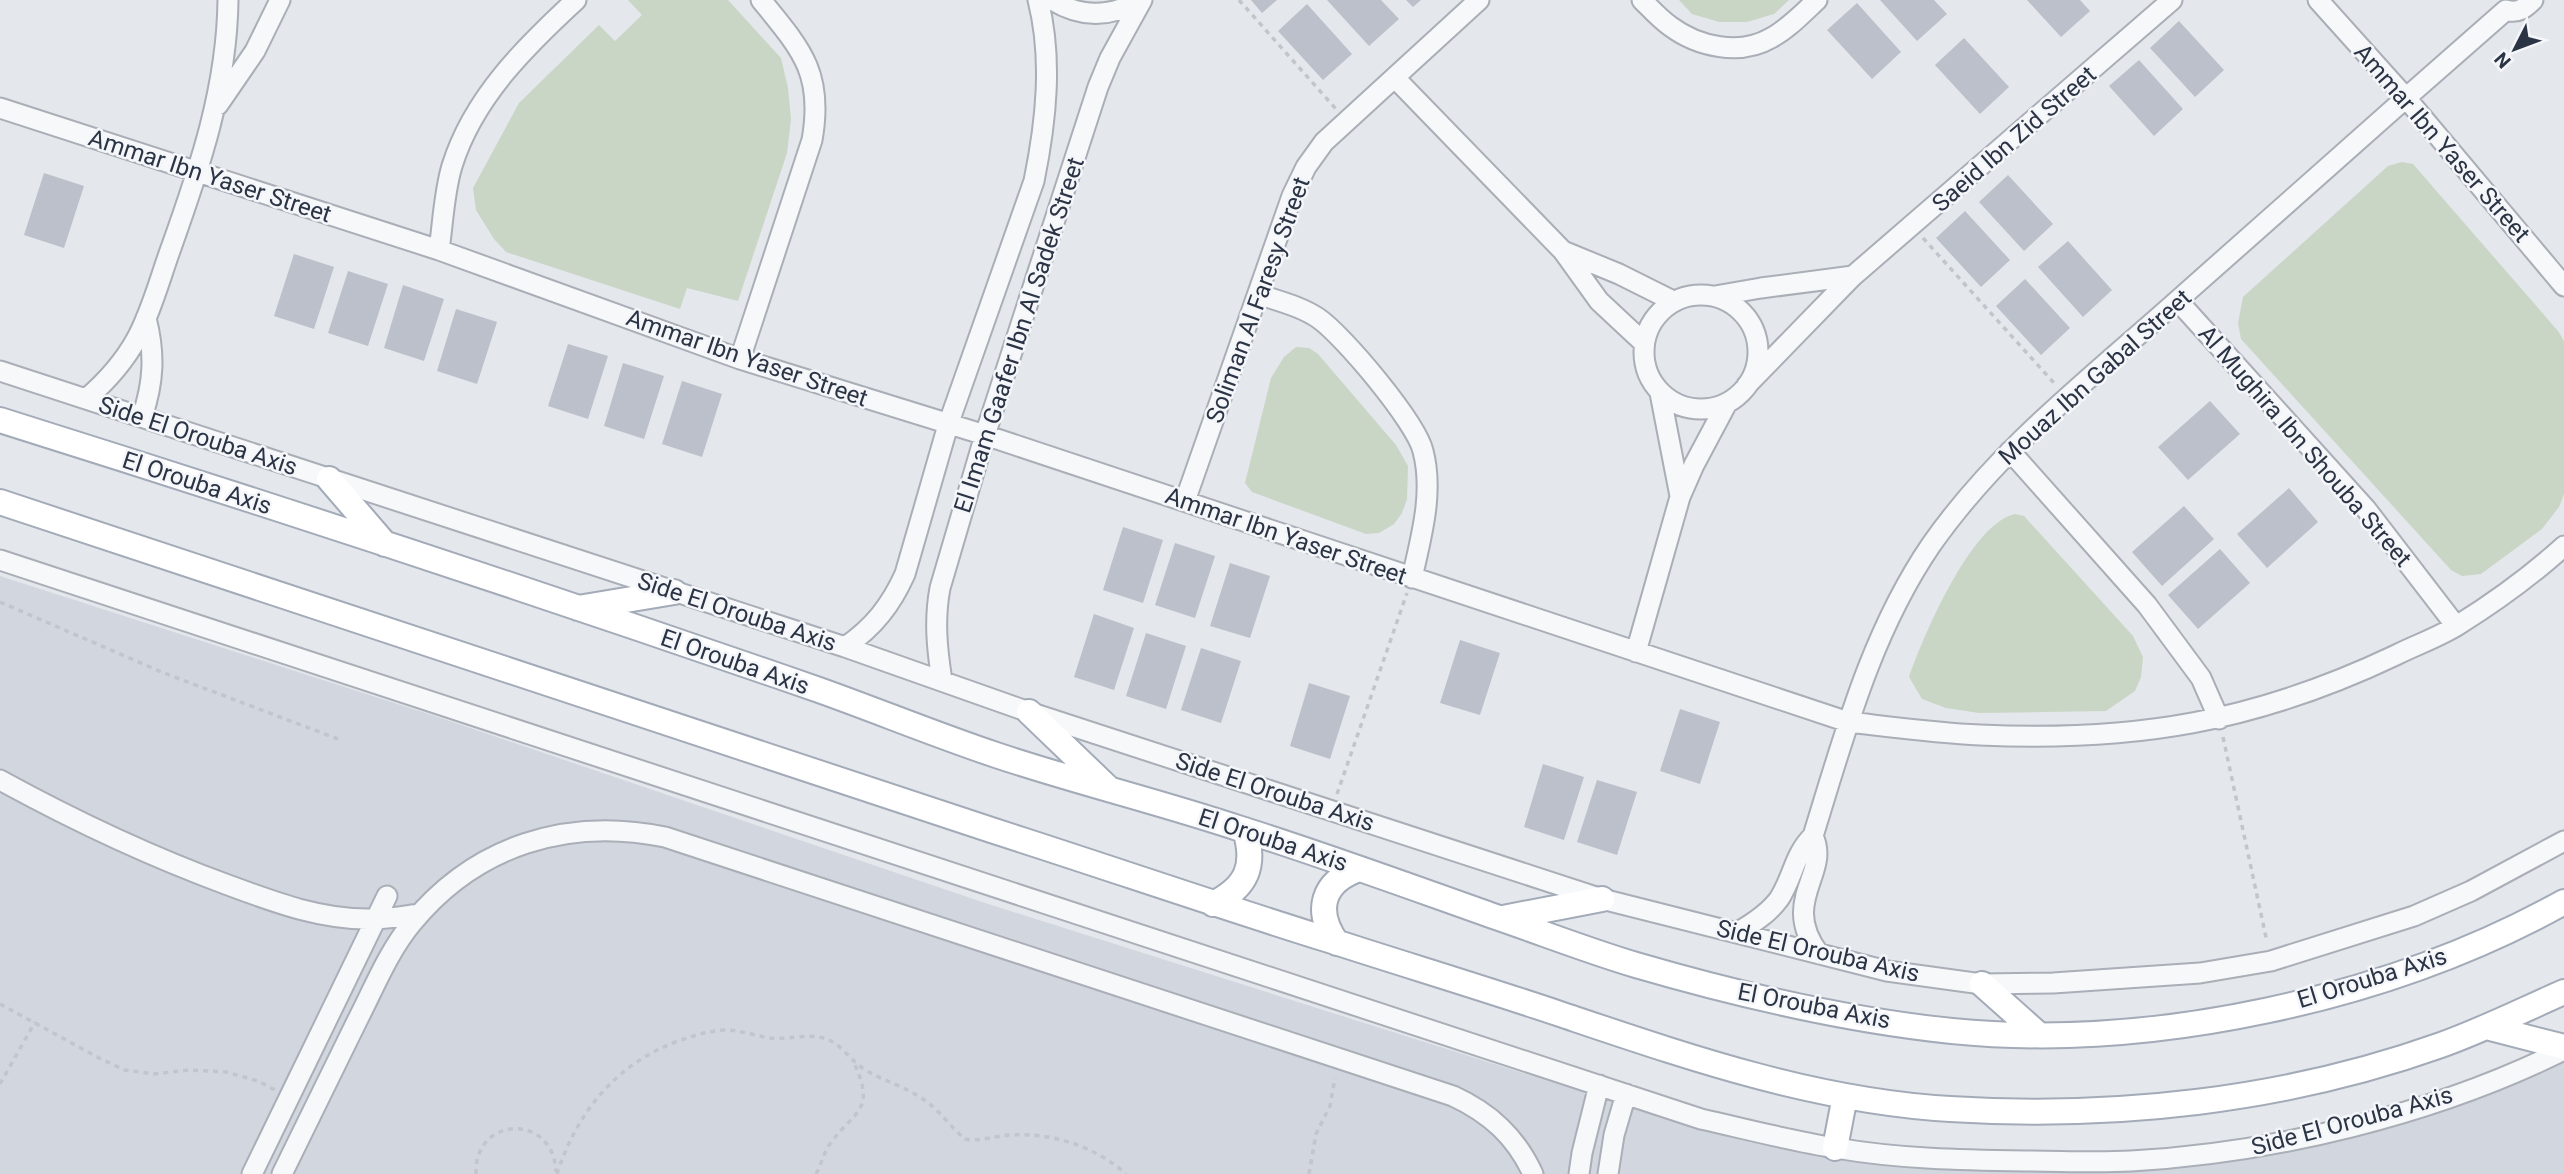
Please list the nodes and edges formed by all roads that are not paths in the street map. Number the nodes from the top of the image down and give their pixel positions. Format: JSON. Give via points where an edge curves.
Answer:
{"nodes":[{"id":1,"x":228,"y":0,"type":"edge"},
{"id":2,"x":280,"y":0,"type":"edge"},
{"id":3,"x":576,"y":0,"type":"edge"},
{"id":4,"x":761,"y":0,"type":"edge"},
{"id":5,"x":1038,"y":0,"type":"edge"},
{"id":6,"x":1052,"y":0,"type":"edge"},
{"id":7,"x":1141,"y":0,"type":"edge"},
{"id":8,"x":1479,"y":0,"type":"edge"},
{"id":9,"x":1642,"y":0,"type":"edge"},
{"id":10,"x":1817,"y":0,"type":"edge"},
{"id":11,"x":2172,"y":0,"type":"edge"},
{"id":12,"x":2318,"y":0,"type":"edge"},
{"id":13,"x":2533,"y":0,"type":"edge"},
{"id":14,"x":2505,"y":5,"type":"edge"},
{"id":15,"x":1395,"y":78,"type":"junction"},
{"id":16,"x":2406,"y":98,"type":"junction"},
{"id":17,"x":0,"y":108,"type":"edge"},
{"id":18,"x":215,"y":109,"type":"junction"},
{"id":19,"x":198,"y":172,"type":"junction"},
{"id":20,"x":439,"y":250,"type":"junction"},
{"id":21,"x":1563,"y":251,"type":"junction"},
{"id":22,"x":1853,"y":276,"type":"junction"},
{"id":23,"x":2564,"y":286,"type":"edge"},
{"id":24,"x":1258,"y":294,"type":"junction"},
{"id":25,"x":1715,"y":296,"type":"junction"},
{"id":26,"x":1673,"y":301,"type":"junction"},
{"id":27,"x":2178,"y":301,"type":"junction"},
{"id":28,"x":146,"y":318,"type":"junction"},
{"id":29,"x":1644,"y":343,"type":"junction"},
{"id":30,"x":740,"y":359,"type":"junction"},
{"id":31,"x":0,"y":371,"type":"edge"},
{"id":32,"x":1748,"y":385,"type":"junction"},
{"id":33,"x":1660,"y":393,"type":"junction"},
{"id":34,"x":86,"y":399,"type":"junction"},
{"id":35,"x":1727,"y":403,"type":"junction"},
{"id":36,"x":142,"y":417,"type":"junction"},
{"id":37,"x":0,"y":420,"type":"edge"},
{"id":38,"x":948,"y":425,"type":"junction"},
{"id":39,"x":985,"y":435,"type":"junction"},
{"id":40,"x":2010,"y":451,"type":"junction"},
{"id":41,"x":328,"y":479,"type":"junction"},
{"id":42,"x":1680,"y":497,"type":"junction"},
{"id":43,"x":0,"y":502,"type":"edge"},
{"id":44,"x":1185,"y":502,"type":"junction"},
{"id":45,"x":386,"y":545,"type":"junction"},
{"id":46,"x":2564,"y":546,"type":"edge"},
{"id":47,"x":0,"y":560,"type":"edge"},
{"id":48,"x":1412,"y":578,"type":"junction"},
{"id":49,"x":674,"y":592,"type":"junction"},
{"id":50,"x":575,"y":608,"type":"junction"},
{"id":51,"x":2456,"y":626,"type":"junction"},
{"id":52,"x":845,"y":647,"type":"junction"},
{"id":53,"x":1636,"y":652,"type":"junction"},
{"id":54,"x":942,"y":681,"type":"junction"},
{"id":55,"x":1029,"y":712,"type":"junction"},
{"id":56,"x":2219,"y":719,"type":"junction"},
{"id":57,"x":1848,"y":722,"type":"junction"},
{"id":58,"x":0,"y":780,"type":"edge"},
{"id":59,"x":1110,"y":790,"type":"junction"},
{"id":60,"x":1244,"y":830,"type":"junction"},
{"id":61,"x":1813,"y":836,"type":"junction"},
{"id":62,"x":2564,"y":841,"type":"edge"},
{"id":63,"x":1359,"y":869,"type":"junction"},
{"id":64,"x":387,"y":896,"type":"dead end"},
{"id":65,"x":1602,"y":899,"type":"junction"},
{"id":66,"x":2564,"y":902,"type":"edge"},
{"id":67,"x":1213,"y":904,"type":"junction"},
{"id":68,"x":420,"y":914,"type":"junction"},
{"id":69,"x":1500,"y":918,"type":"junction"},
{"id":70,"x":374,"y":919,"type":"junction"},
{"id":71,"x":1736,"y":933,"type":"junction"},
{"id":72,"x":1337,"y":943,"type":"junction"},
{"id":73,"x":1819,"y":954,"type":"junction"},
{"id":74,"x":1982,"y":984,"type":"junction"},
{"id":75,"x":2564,"y":992,"type":"edge"},
{"id":76,"x":2486,"y":1027,"type":"junction"},
{"id":77,"x":2038,"y":1034,"type":"junction"},
{"id":78,"x":2564,"y":1049,"type":"edge"},
{"id":79,"x":1599,"y":1085,"type":"junction"},
{"id":80,"x":1626,"y":1094,"type":"junction"},
{"id":81,"x":1845,"y":1096,"type":"junction"},
{"id":82,"x":1587,"y":1133,"type":"junction"},
{"id":83,"x":1835,"y":1148,"type":"junction"},
{"id":84,"x":1925,"y":1166,"type":"edge"},
{"id":85,"x":1963,"y":1167,"type":"edge"},
{"id":86,"x":1608,"y":1172,"type":"edge"},
{"id":87,"x":252,"y":1174,"type":"edge"},
{"id":88,"x":282,"y":1174,"type":"edge"},
{"id":89,"x":1533,"y":1174,"type":"edge"},
{"id":90,"x":1579,"y":1174,"type":"edge"}],
"edges":[{"from":1,"to":18,"type":"street","via":[[225,59]]},
{"from":2,"to":18,"type":"street","via":[[255,51]]},
{"from":3,"to":20,"type":"street","via":[[511,66],[463,135],[451,169]]},
{"from":4,"to":30,"type":"street","via":[[810,69],[816,116]]},
{"from":5,"to":38,"type":"street","name":"El Imam Gaafer Ibn Al Sadek Street","via":[[1044,24],[1046,104],[1036,168]]},
{"from":6,"to":7,"type":"street","via":[[1086,14],[1107,14]]},
{"from":7,"to":39,"type":"street","name":"El Imam Gaafer Ibn Al Sadek Street","via":[[1098,88]]},
{"from":8,"to":15,"type":"street","name":"Soliman Al Faresy Street"},
{"from":9,"to":10,"type":"street","via":[[1670,27],[1695,40],[1744,48],[1771,38]]},
{"from":11,"to":22,"type":"street","name":"Saeid Ibn Zid Street"},
{"from":12,"to":16,"type":"street","name":"Ammar Ibn Yaser Street"},
{"from":13,"to":14,"type":"street","name":"Mouaz Ibn Gabal Street","via":[[2515,12]]},
{"from":14,"to":16,"type":"street","name":"Mouaz Ibn Gabal Street"},
{"from":15,"to":21,"type":"street"},
{"from":15,"to":24,"type":"street","name":"Soliman Al Faresy Street","via":[[1324,142],[1306,167]]},
{"from":16,"to":23,"type":"street","name":"Ammar Ibn Yaser Street"},
{"from":16,"to":27,"type":"street","name":"Mouaz Ibn Gabal Street"},
{"from":17,"to":19,"type":"street","name":"Ammar Ibn Yaser Street"},
{"from":18,"to":19,"type":"street"},
{"from":19,"to":20,"type":"street","name":"Ammar Ibn Yaser Street"},
{"from":19,"to":28,"type":"street"},
{"from":20,"to":30,"type":"street","name":"Ammar Ibn Yaser Street"},
{"from":21,"to":26,"type":"street"},
{"from":21,"to":29,"type":"street","via":[[1599,301]]},
{"from":22,"to":25,"type":"street"},
{"from":22,"to":32,"type":"street","name":"Saeid Ibn Zid Street"},
{"from":24,"to":44,"type":"street","name":"Soliman Al Faresy Street"},
{"from":24,"to":48,"type":"street","via":[[1301,309],[1330,327],[1417,434],[1427,497]]},
{"from":25,"to":26,"type":"street"},
{"from":25,"to":32,"type":"street","via":[[1742,312],[1757,340],[1755,371]]},
{"from":26,"to":29,"type":"street","via":[[1649,326]]},
{"from":27,"to":40,"type":"street","name":"Mouaz Ibn Gabal Street"},
{"from":27,"to":51,"type":"street","name":"Al Mughira Ibn Shouba Street","via":[[2366,509]]},
{"from":28,"to":34,"type":"street","via":[[115,371]]},
{"from":28,"to":36,"type":"street","via":[[153,368]]},
{"from":29,"to":33,"type":"street","via":[[1649,378]]},
{"from":30,"to":38,"type":"street","name":"Ammar Ibn Yaser Street"},
{"from":31,"to":34,"type":"street","name":"Side El Orouba Axis"},
{"from":32,"to":35,"type":"street"},
{"from":33,"to":35,"type":"street","via":[[1692,408]]},
{"from":33,"to":42,"type":"street"},
{"from":34,"to":36,"type":"street","name":"Side El Orouba Axis"},
{"from":35,"to":42,"type":"street"},
{"from":36,"to":41,"type":"street","name":"Side El Orouba Axis"},
{"from":37,"to":45,"type":"main road","name":"El Orouba Axis"},
{"from":38,"to":39,"type":"street","name":"Ammar Ibn Yaser Street"},
{"from":38,"to":52,"type":"street","name":"El Imam Gaafer Ibn Al Sadek Street","via":[[895,596],[872,626]]},
{"from":39,"to":44,"type":"street","name":"Ammar Ibn Yaser Street"},
{"from":39,"to":54,"type":"street","name":"El Imam Gaafer Ibn Al Sadek Street","via":[[940,588],[936,638]]},
{"from":40,"to":56,"type":"street","via":[[2147,605],[2201,678]]},
{"from":40,"to":57,"type":"street","name":"Mouaz Ibn Gabal Street","via":[[1966,499],[1897,601]]},
{"from":41,"to":45,"type":"main road"},
{"from":41,"to":49,"type":"street","name":"Side El Orouba Axis"},
{"from":42,"to":53,"type":"street"},
{"from":43,"to":67,"type":"main road"},
{"from":44,"to":48,"type":"street","name":"Ammar Ibn Yaser Street"},
{"from":45,"to":50,"type":"main road","name":"El Orouba Axis"},
{"from":46,"to":51,"type":"street","name":"Ammar Ibn Yaser Street"},
{"from":47,"to":79,"type":"street","name":"Side El Orouba Axis"},
{"from":48,"to":53,"type":"street","name":"Ammar Ibn Yaser Street"},
{"from":49,"to":50,"type":"main road"},
{"from":49,"to":52,"type":"street","name":"Side El Orouba Axis"},
{"from":50,"to":59,"type":"main road","name":"El Orouba Axis","via":[[1001,757]]},
{"from":51,"to":56,"type":"street","name":"Ammar Ibn Yaser Street","via":[[2304,695]]},
{"from":52,"to":54,"type":"street","name":"Side El Orouba Axis"},
{"from":53,"to":57,"type":"street","name":"Ammar Ibn Yaser Street"},
{"from":54,"to":55,"type":"street","name":"Side El Orouba Axis"},
{"from":55,"to":59,"type":"main road"},
{"from":55,"to":65,"type":"street","name":"Side El Orouba Axis"},
{"from":56,"to":57,"type":"street","name":"Ammar Ibn Yaser Street","via":[[2164,729],[2039,737]]},
{"from":57,"to":61,"type":"street","name":"Mouaz Ibn Gabal Street"},
{"from":58,"to":70,"type":"street","via":[[122,842],[213,880],[318,914]]},
{"from":59,"to":60,"type":"main road","name":"El Orouba Axis"},
{"from":60,"to":63,"type":"main road","name":"El Orouba Axis"},
{"from":60,"to":67,"type":"main road","via":[[1250,866],[1230,896]]},
{"from":61,"to":71,"type":"street","name":"Mouaz Ibn Gabal Street","via":[[1797,856],[1780,897],[1764,915]]},
{"from":61,"to":73,"type":"street","name":"Mouaz Ibn Gabal Street","via":[[1817,857],[1802,915],[1808,938]]},
{"from":62,"to":74,"type":"street","name":"Side El Orouba Axis","via":[[2414,916],[2271,961],[2200,973]]},
{"from":63,"to":69,"type":"main road","name":"El Orouba Axis"},
{"from":63,"to":72,"type":"main road","via":[[1338,879],[1325,899],[1327,930]]},
{"from":64,"to":70,"type":"street"},
{"from":65,"to":69,"type":"main road"},
{"from":65,"to":71,"type":"street","name":"Side El Orouba Axis"},
{"from":66,"to":77,"type":"main road","name":"El Orouba Axis","via":[[2473,945],[2340,992],[2191,1023]]},
{"from":67,"to":72,"type":"main road"},
{"from":68,"to":70,"type":"street"},
{"from":68,"to":88,"type":"street","via":[[383,968]]},
{"from":68,"to":89,"type":"street","via":[[467,872],[537,839],[614,830],[666,837],[1471,1105],[1504,1129]]},
{"from":69,"to":77,"type":"main road","name":"El Orouba Axis","via":[[1632,964],[1792,1005],[1956,1031]]},
{"from":70,"to":87,"type":"street"},
{"from":71,"to":73,"type":"street","name":"Side El Orouba Axis"},
{"from":72,"to":81,"type":"main road","via":[[1718,1067]]},
{"from":73,"to":74,"type":"street","name":"Side El Orouba Axis","via":[[1887,971]]},
{"from":74,"to":77,"type":"main road"},
{"from":75,"to":76,"type":"main road"},
{"from":76,"to":78,"type":"main road"},
{"from":76,"to":81,"type":"main road","via":[[2368,1069],[2293,1087],[2140,1108],[1989,1111]]},
{"from":78,"to":85,"type":"street","name":"Side El Orouba Axis","via":[[2439,1101],[2247,1150],[2130,1161]]},
{"from":79,"to":80,"type":"street","name":"Side El Orouba Axis"},
{"from":79,"to":82,"type":"street"},
{"from":80,"to":83,"type":"street","name":"Side El Orouba Axis","via":[[1702,1119]]},
{"from":80,"to":86,"type":"street"},
{"from":81,"to":83,"type":"main road"},
{"from":82,"to":86,"type":"street","via":[[1596,1139]]},
{"from":82,"to":90,"type":"street"},
{"from":83,"to":84,"type":"street","name":"Side El Orouba Axis"},
{"from":84,"to":85,"type":"street","name":"Side El Orouba Axis"}]}
